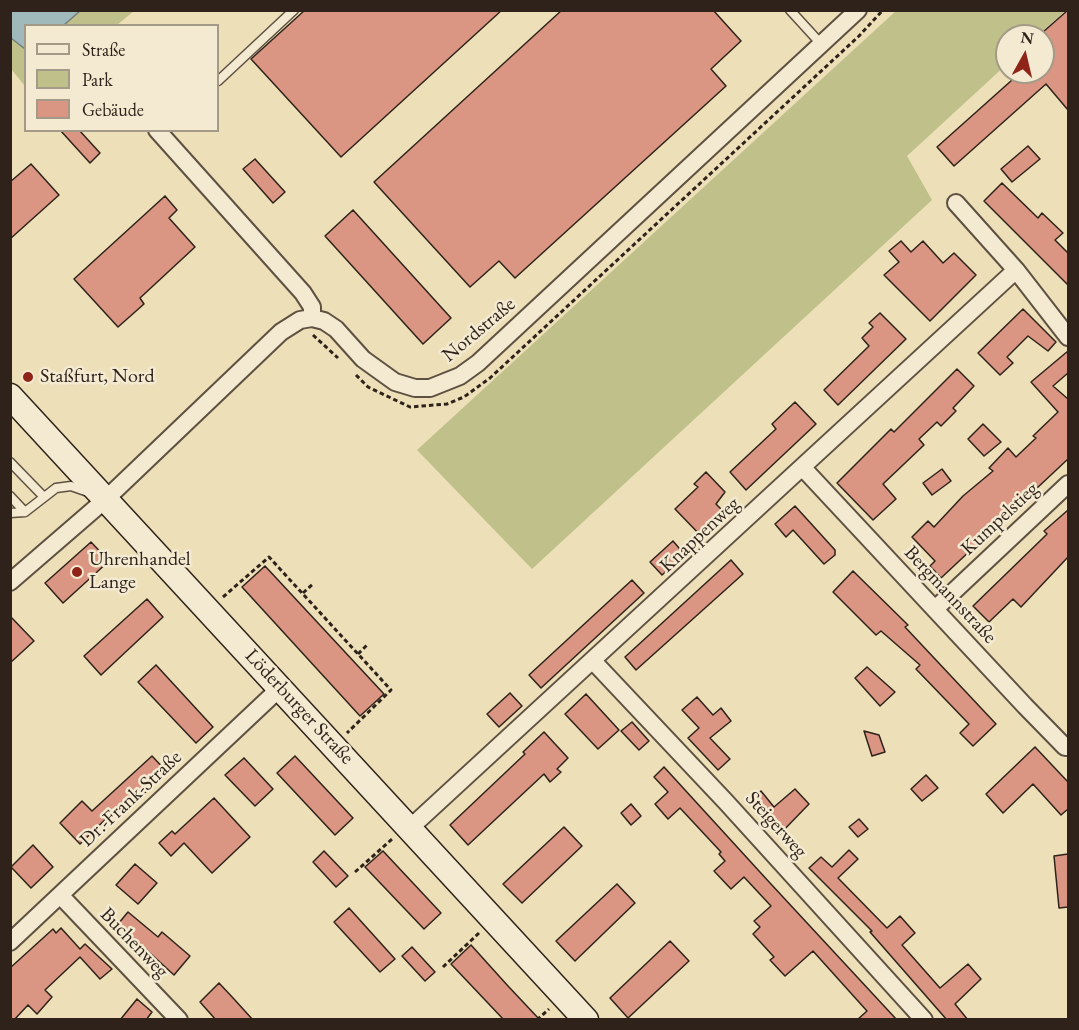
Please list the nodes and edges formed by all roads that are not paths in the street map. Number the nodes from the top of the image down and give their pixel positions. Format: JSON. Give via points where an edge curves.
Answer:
{"nodes":[{"id":1,"x":294,"y":10,"type":"edge"},
{"id":2,"x":790,"y":10,"type":"edge"},
{"id":3,"x":858,"y":10,"type":"edge"},
{"id":4,"x":823,"y":45,"type":"junction"},
{"id":5,"x":219,"y":80,"type":"edge"},
{"id":6,"x":161,"y":132,"type":"edge"},
{"id":7,"x":956,"y":203,"type":"dead end"},
{"id":8,"x":1016,"y":270,"type":"junction"},
{"id":9,"x":312,"y":318,"type":"junction"},
{"id":10,"x":1068,"y":337,"type":"edge"},
{"id":11,"x":10,"y":396,"type":"edge"},
{"id":12,"x":10,"y":462,"type":"edge"},
{"id":13,"x":803,"y":468,"type":"junction"},
{"id":14,"x":1068,"y":484,"type":"edge"},
{"id":15,"x":10,"y":496,"type":"edge"},
{"id":16,"x":44,"y":497,"type":"junction"},
{"id":17,"x":106,"y":499,"type":"junction"},
{"id":18,"x":25,"y":512,"type":"junction"},
{"id":19,"x":10,"y":513,"type":"edge"},
{"id":20,"x":12,"y":579,"type":"edge"},
{"id":21,"x":935,"y":609,"type":"junction"},
{"id":22,"x":593,"y":662,"type":"junction"},
{"id":23,"x":280,"y":688,"type":"junction"},
{"id":24,"x":1067,"y":749,"type":"edge"},
{"id":25,"x":410,"y":828,"type":"junction"},
{"id":26,"x":60,"y":895,"type":"junction"},
{"id":27,"x":10,"y":942,"type":"edge"},
{"id":28,"x":179,"y":1020,"type":"edge"},
{"id":29,"x":586,"y":1020,"type":"edge"},
{"id":30,"x":924,"y":1020,"type":"edge"}],
"edges":[{"from":1,"to":5,"type":"lane"},
{"from":2,"to":4,"type":"lane"},
{"from":3,"to":4,"type":"street","name":"Nordstraße"},
{"from":4,"to":9,"type":"street","name":"Nordstraße","via":[[460,376],[430,388],[395,382],[363,359],[336,329]]},
{"from":6,"to":9,"type":"street","via":[[303,293],[312,307]]},
{"from":7,"to":8,"type":"street"},
{"from":8,"to":10,"type":"street"},
{"from":8,"to":13,"type":"street","name":"Knappenweg"},
{"from":9,"to":17,"type":"street","via":[[300,320],[281,332]]},
{"from":11,"to":17,"type":"street","name":"Löderburger Straße"},
{"from":12,"to":16,"type":"lane"},
{"from":13,"to":21,"type":"street","name":"Bergmannstraße"},
{"from":13,"to":22,"type":"street","name":"Knappenweg"},
{"from":14,"to":21,"type":"street","name":"Kumpelstieg"},
{"from":15,"to":18,"type":"lane"},
{"from":16,"to":17,"type":"lane","via":[[56,488],[71,486]]},
{"from":16,"to":18,"type":"lane"},
{"from":17,"to":20,"type":"street"},
{"from":17,"to":23,"type":"street","name":"Löderburger Straße"},
{"from":18,"to":19,"type":"lane"},
{"from":21,"to":24,"type":"street","name":"Bergmannstraße"},
{"from":22,"to":25,"type":"street","name":"Knappenweg"},
{"from":22,"to":30,"type":"street","name":"Steigerweg"},
{"from":23,"to":25,"type":"street","name":"Löderburger Straße"},
{"from":23,"to":26,"type":"street","name":"Dr.-Frank-Straße"},
{"from":25,"to":29,"type":"street","name":"Löderburger Straße"},
{"from":26,"to":27,"type":"street","name":"Dr.-Frank-Straße"},
{"from":26,"to":28,"type":"street","name":"Buchenweg"}]}
